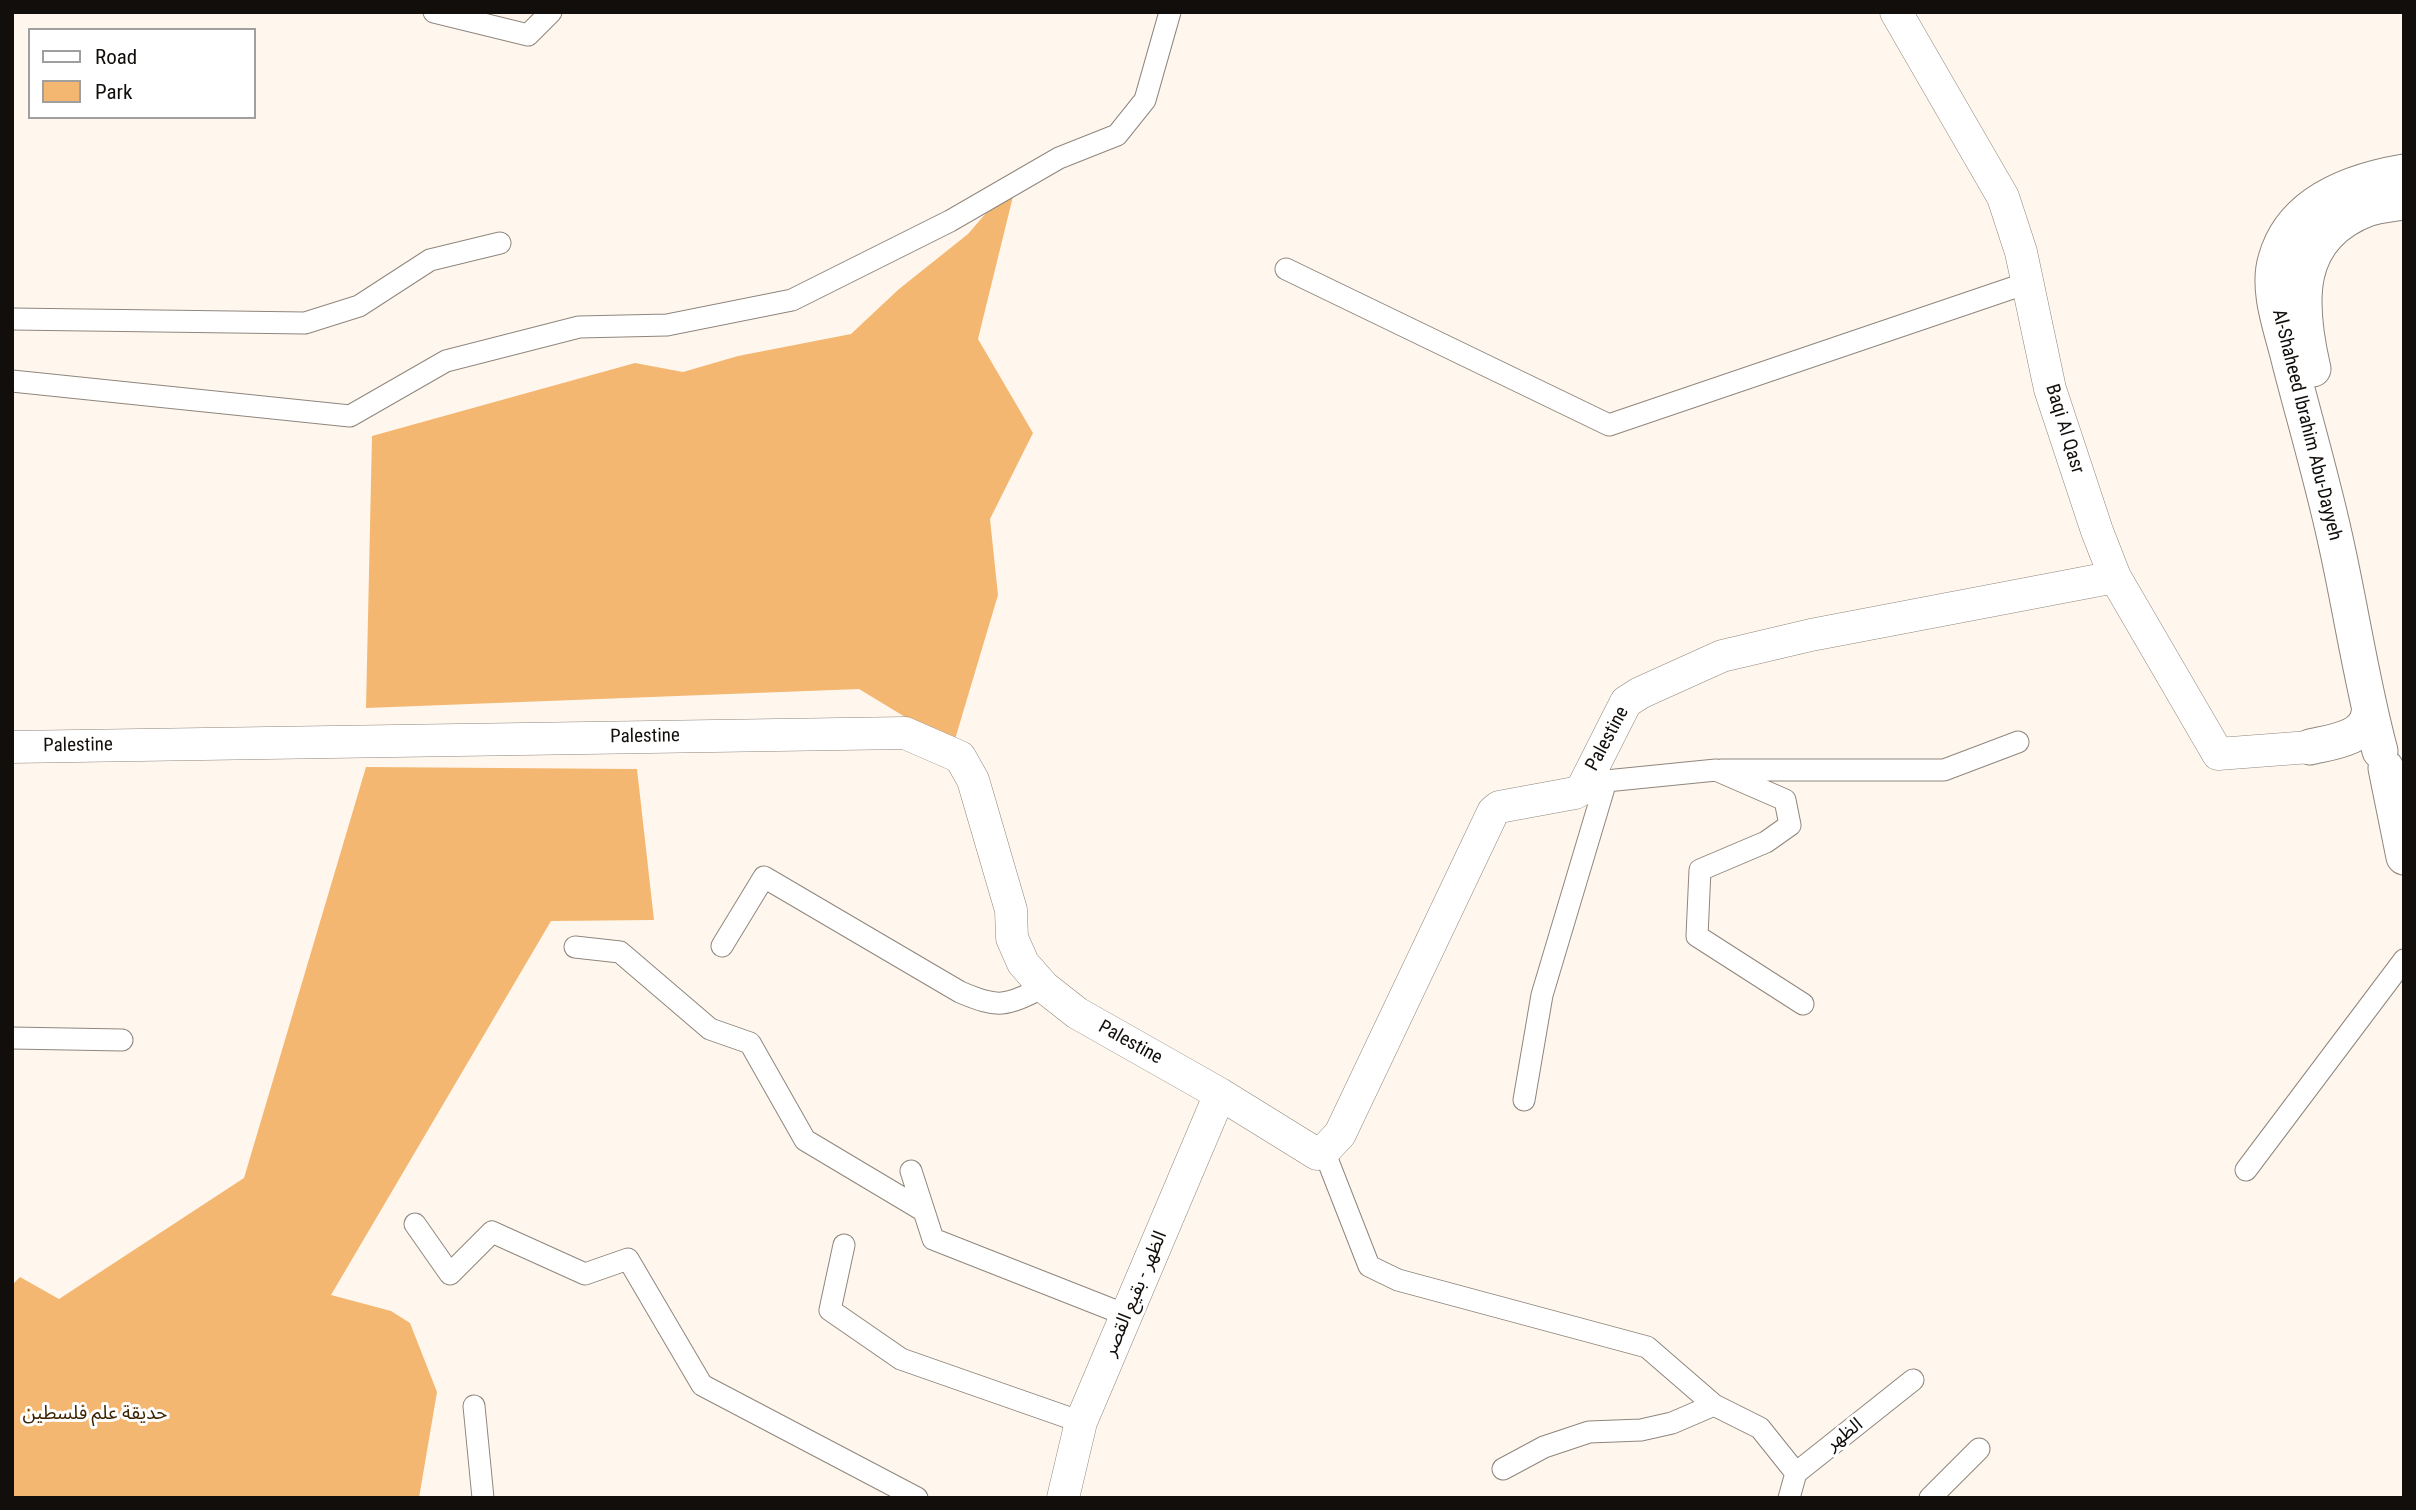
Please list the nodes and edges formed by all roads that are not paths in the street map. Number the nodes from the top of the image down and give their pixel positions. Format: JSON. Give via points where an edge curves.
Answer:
{"nodes":[{"id":1,"x":433,"y":12,"type":"edge"},
{"id":2,"x":551,"y":12,"type":"edge"},
{"id":3,"x":1170,"y":12,"type":"edge"},
{"id":4,"x":1896,"y":12,"type":"edge"},
{"id":5,"x":2404,"y":172,"type":"edge"},
{"id":6,"x":2404,"y":202,"type":"edge"},
{"id":7,"x":500,"y":243,"type":"dead end"},
{"id":8,"x":1286,"y":269,"type":"dead end"},
{"id":9,"x":2027,"y":283,"type":"junction"},
{"id":10,"x":12,"y":320,"type":"edge"},
{"id":11,"x":12,"y":381,"type":"edge"},
{"id":12,"x":2115,"y":577,"type":"junction"},
{"id":13,"x":2370,"y":713,"type":"junction"},
{"id":14,"x":2018,"y":742,"type":"dead end"},
{"id":15,"x":12,"y":747,"type":"edge"},
{"id":16,"x":2310,"y":747,"type":"junction"},
{"id":17,"x":2390,"y":755,"type":"edge"},
{"id":18,"x":1716,"y":770,"type":"junction"},
{"id":19,"x":1596,"y":783,"type":"junction"},
{"id":20,"x":2404,"y":857,"type":"edge"},
{"id":21,"x":722,"y":946,"type":"dead end"},
{"id":22,"x":575,"y":947,"type":"dead end"},
{"id":23,"x":2404,"y":960,"type":"edge"},
{"id":24,"x":1044,"y":988,"type":"junction"},
{"id":25,"x":1803,"y":1004,"type":"dead end"},
{"id":26,"x":12,"y":1038,"type":"edge"},
{"id":27,"x":122,"y":1040,"type":"dead end"},
{"id":28,"x":1220,"y":1094,"type":"junction"},
{"id":29,"x":1524,"y":1100,"type":"dead end"},
{"id":30,"x":1325,"y":1151,"type":"junction"},
{"id":31,"x":2246,"y":1170,"type":"dead end"},
{"id":32,"x":911,"y":1171,"type":"dead end"},
{"id":33,"x":924,"y":1211,"type":"junction"},
{"id":34,"x":415,"y":1224,"type":"dead end"},
{"id":35,"x":844,"y":1245,"type":"dead end"},
{"id":36,"x":1126,"y":1315,"type":"junction"},
{"id":37,"x":1913,"y":1380,"type":"dead end"},
{"id":38,"x":1714,"y":1405,"type":"junction"},
{"id":39,"x":474,"y":1406,"type":"dead end"},
{"id":40,"x":1081,"y":1422,"type":"junction"},
{"id":41,"x":1979,"y":1449,"type":"dead end"},
{"id":42,"x":1503,"y":1469,"type":"dead end"},
{"id":43,"x":1796,"y":1473,"type":"junction"},
{"id":44,"x":483,"y":1498,"type":"edge"},
{"id":45,"x":917,"y":1498,"type":"edge"},
{"id":46,"x":1063,"y":1498,"type":"edge"},
{"id":47,"x":1789,"y":1498,"type":"edge"},
{"id":48,"x":1930,"y":1498,"type":"edge"}],
"edges":[{"from":1,"to":2,"type":"street","via":[[528,34]]},
{"from":3,"to":11,"type":"street","via":[[1145,100],[1117,135],[1059,158],[950,221],[792,300],[667,325],[579,327],[499,347],[446,361],[350,416]]},
{"from":4,"to":9,"type":"main road","name":"Baqi Al Qasr","via":[[2003,197]]},
{"from":5,"to":13,"type":"main road","name":"Al-Shaheed Ibrahim Abu-Dayyeh","via":[[2330,193],[2282,242],[2274,262],[2277,307],[2335,537]]},
{"from":6,"to":17,"type":"main road","name":"Al-Shaheed Ibrahim Abu-Dayyeh","via":[[2368,208],[2335,228],[2313,251],[2303,289],[2307,343]]},
{"from":7,"to":10,"type":"street","via":[[430,260],[359,306],[305,323]]},
{"from":8,"to":9,"type":"street","via":[[1609,425]]},
{"from":9,"to":12,"type":"main road","name":"Baqi Al Qasr","via":[[2050,389]]},
{"from":12,"to":16,"type":"main road","name":"Baqi Al Qasr","via":[[2218,754]]},
{"from":12,"to":19,"type":"main road","name":"Palestine","via":[[1722,656],[1626,702]]},
{"from":13,"to":16,"type":"main road","via":[[2362,730]]},
{"from":13,"to":17,"type":"main road","name":"Al-Shaheed Ibrahim Abu-Dayyeh"},
{"from":14,"to":18,"type":"street","via":[[1944,769]]},
{"from":15,"to":24,"type":"main road","name":"Palestine","via":[[905,733],[960,757],[973,780],[1011,910],[1012,938],[1023,963]]},
{"from":16,"to":17,"type":"main road","via":[[2369,745]]},
{"from":17,"to":20,"type":"main road","name":"Al-Shaheed Ibrahim Abu-Dayyeh"},
{"from":18,"to":19,"type":"street"},
{"from":18,"to":25,"type":"street","via":[[1785,800],[1790,825],[1766,842],[1700,870],[1697,936]]},
{"from":19,"to":29,"type":"street","via":[[1542,995]]},
{"from":19,"to":30,"type":"main road","name":"Palestine","via":[[1575,793],[1499,807],[1493,812],[1340,1134]]},
{"from":21,"to":24,"type":"street","via":[[764,877],[990,1005],[1012,1003]]},
{"from":22,"to":33,"type":"street","via":[[620,951],[710,1029],[750,1043],[805,1140]]},
{"from":23,"to":31,"type":"street"},
{"from":24,"to":28,"type":"main road","name":"Palestine","via":[[1077,1013]]},
{"from":26,"to":27,"type":"street"},
{"from":28,"to":30,"type":"main road","name":"Palestine","via":[[1311,1153]]},
{"from":28,"to":36,"type":"main road","name":"الظهر - بقيع القصر"},
{"from":30,"to":38,"type":"street","via":[[1369,1266],[1398,1280],[1647,1347]]},
{"from":32,"to":33,"type":"street"},
{"from":33,"to":36,"type":"street","via":[[933,1239]]},
{"from":34,"to":45,"type":"street","via":[[450,1274],[492,1232],[585,1274],[628,1259],[702,1385]]},
{"from":35,"to":40,"type":"street","via":[[830,1310],[901,1359]]},
{"from":36,"to":40,"type":"main road","name":"الظهر - بقيع القصر"},
{"from":37,"to":43,"type":"street","name":"الظهر"},
{"from":38,"to":42,"type":"street","via":[[1641,1430],[1589,1432],[1544,1447]]},
{"from":38,"to":43,"type":"street","via":[[1760,1428]]},
{"from":39,"to":44,"type":"street"},
{"from":40,"to":46,"type":"main road","name":"الظهر - بقيع القصر"},
{"from":41,"to":48,"type":"street"},
{"from":43,"to":47,"type":"street"}]}
